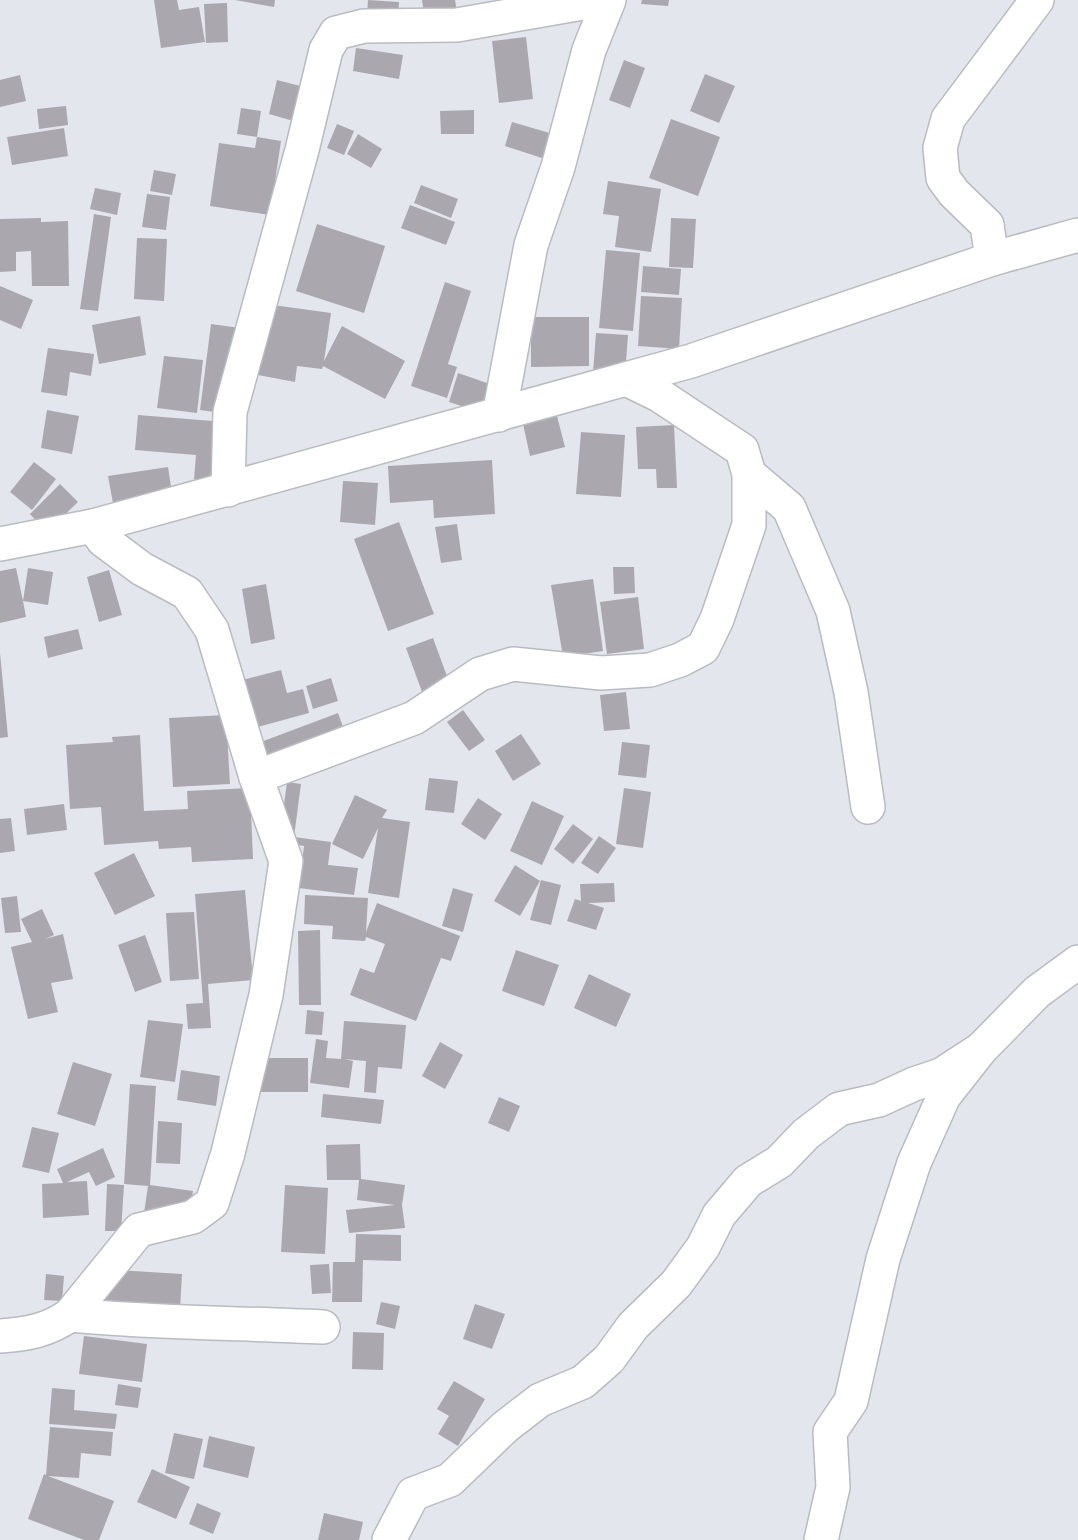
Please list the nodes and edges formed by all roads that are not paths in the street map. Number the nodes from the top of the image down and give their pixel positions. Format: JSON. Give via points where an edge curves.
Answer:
{"nodes":[{"id":1,"x":600,"y":0,"type":"edge"},
{"id":2,"x":609,"y":0,"type":"edge"},
{"id":3,"x":1037,"y":0,"type":"edge"},
{"id":4,"x":362,"y":13,"type":"edge"},
{"id":5,"x":1078,"y":235,"type":"edge"},
{"id":6,"x":992,"y":259,"type":"junction"},
{"id":7,"x":626,"y":379,"type":"junction"},
{"id":8,"x":499,"y":415,"type":"junction"},
{"id":9,"x":749,"y":474,"type":"junction"},
{"id":10,"x":228,"y":490,"type":"junction"},
{"id":11,"x":93,"y":526,"type":"junction"},
{"id":12,"x":0,"y":544,"type":"edge"},
{"id":13,"x":256,"y":777,"type":"junction"},
{"id":14,"x":868,"y":807,"type":"dead end"},
{"id":15,"x":1078,"y":962,"type":"edge"},
{"id":16,"x":981,"y":1049,"type":"junction"},
{"id":17,"x":70,"y":1315,"type":"junction"},
{"id":18,"x":323,"y":1327,"type":"dead end"},
{"id":19,"x":0,"y":1336,"type":"edge"},
{"id":20,"x":389,"y":1540,"type":"edge"},
{"id":21,"x":821,"y":1540,"type":"edge"}],
"edges":[{"from":1,"to":4,"type":"street","via":[[457,25]]},
{"from":2,"to":8,"type":"street","via":[[589,50],[558,166],[531,245]]},
{"from":3,"to":6,"type":"street","via":[[948,119],[940,148],[943,178],[987,225]]},
{"from":4,"to":10,"type":"street","via":[[336,33],[326,50],[230,412]]},
{"from":5,"to":6,"type":"street"},
{"from":6,"to":7,"type":"street","via":[[691,361]]},
{"from":7,"to":8,"type":"street"},
{"from":7,"to":9,"type":"street","via":[[659,395],[742,450]]},
{"from":8,"to":10,"type":"street"},
{"from":9,"to":13,"type":"street","via":[[749,525],[717,620],[703,648],[650,670],[601,673],[513,664],[480,674],[414,718]]},
{"from":9,"to":14,"type":"street","via":[[789,508],[833,611],[851,692]]},
{"from":10,"to":11,"type":"street"},
{"from":11,"to":12,"type":"street"},
{"from":11,"to":13,"type":"street","via":[[104,540],[142,568],[187,593],[212,630]]},
{"from":13,"to":17,"type":"street","via":[[283,853],[285,873],[266,995],[212,1203],[193,1217],[139,1230]]},
{"from":15,"to":16,"type":"street","via":[[1037,992]]},
{"from":16,"to":20,"type":"street","via":[[942,1075],[879,1100],[839,1109],[806,1134],[779,1162],[748,1181],[719,1215],[703,1247],[676,1284],[633,1326],[609,1359],[583,1382],[540,1400],[505,1427],[450,1480],[412,1494]]},
{"from":16,"to":21,"type":"street","via":[[944,1096],[914,1163],[883,1259],[851,1401],[830,1432],[833,1487]]},
{"from":17,"to":18,"type":"street"},
{"from":17,"to":19,"type":"street","via":[[34,1334]]}]}
